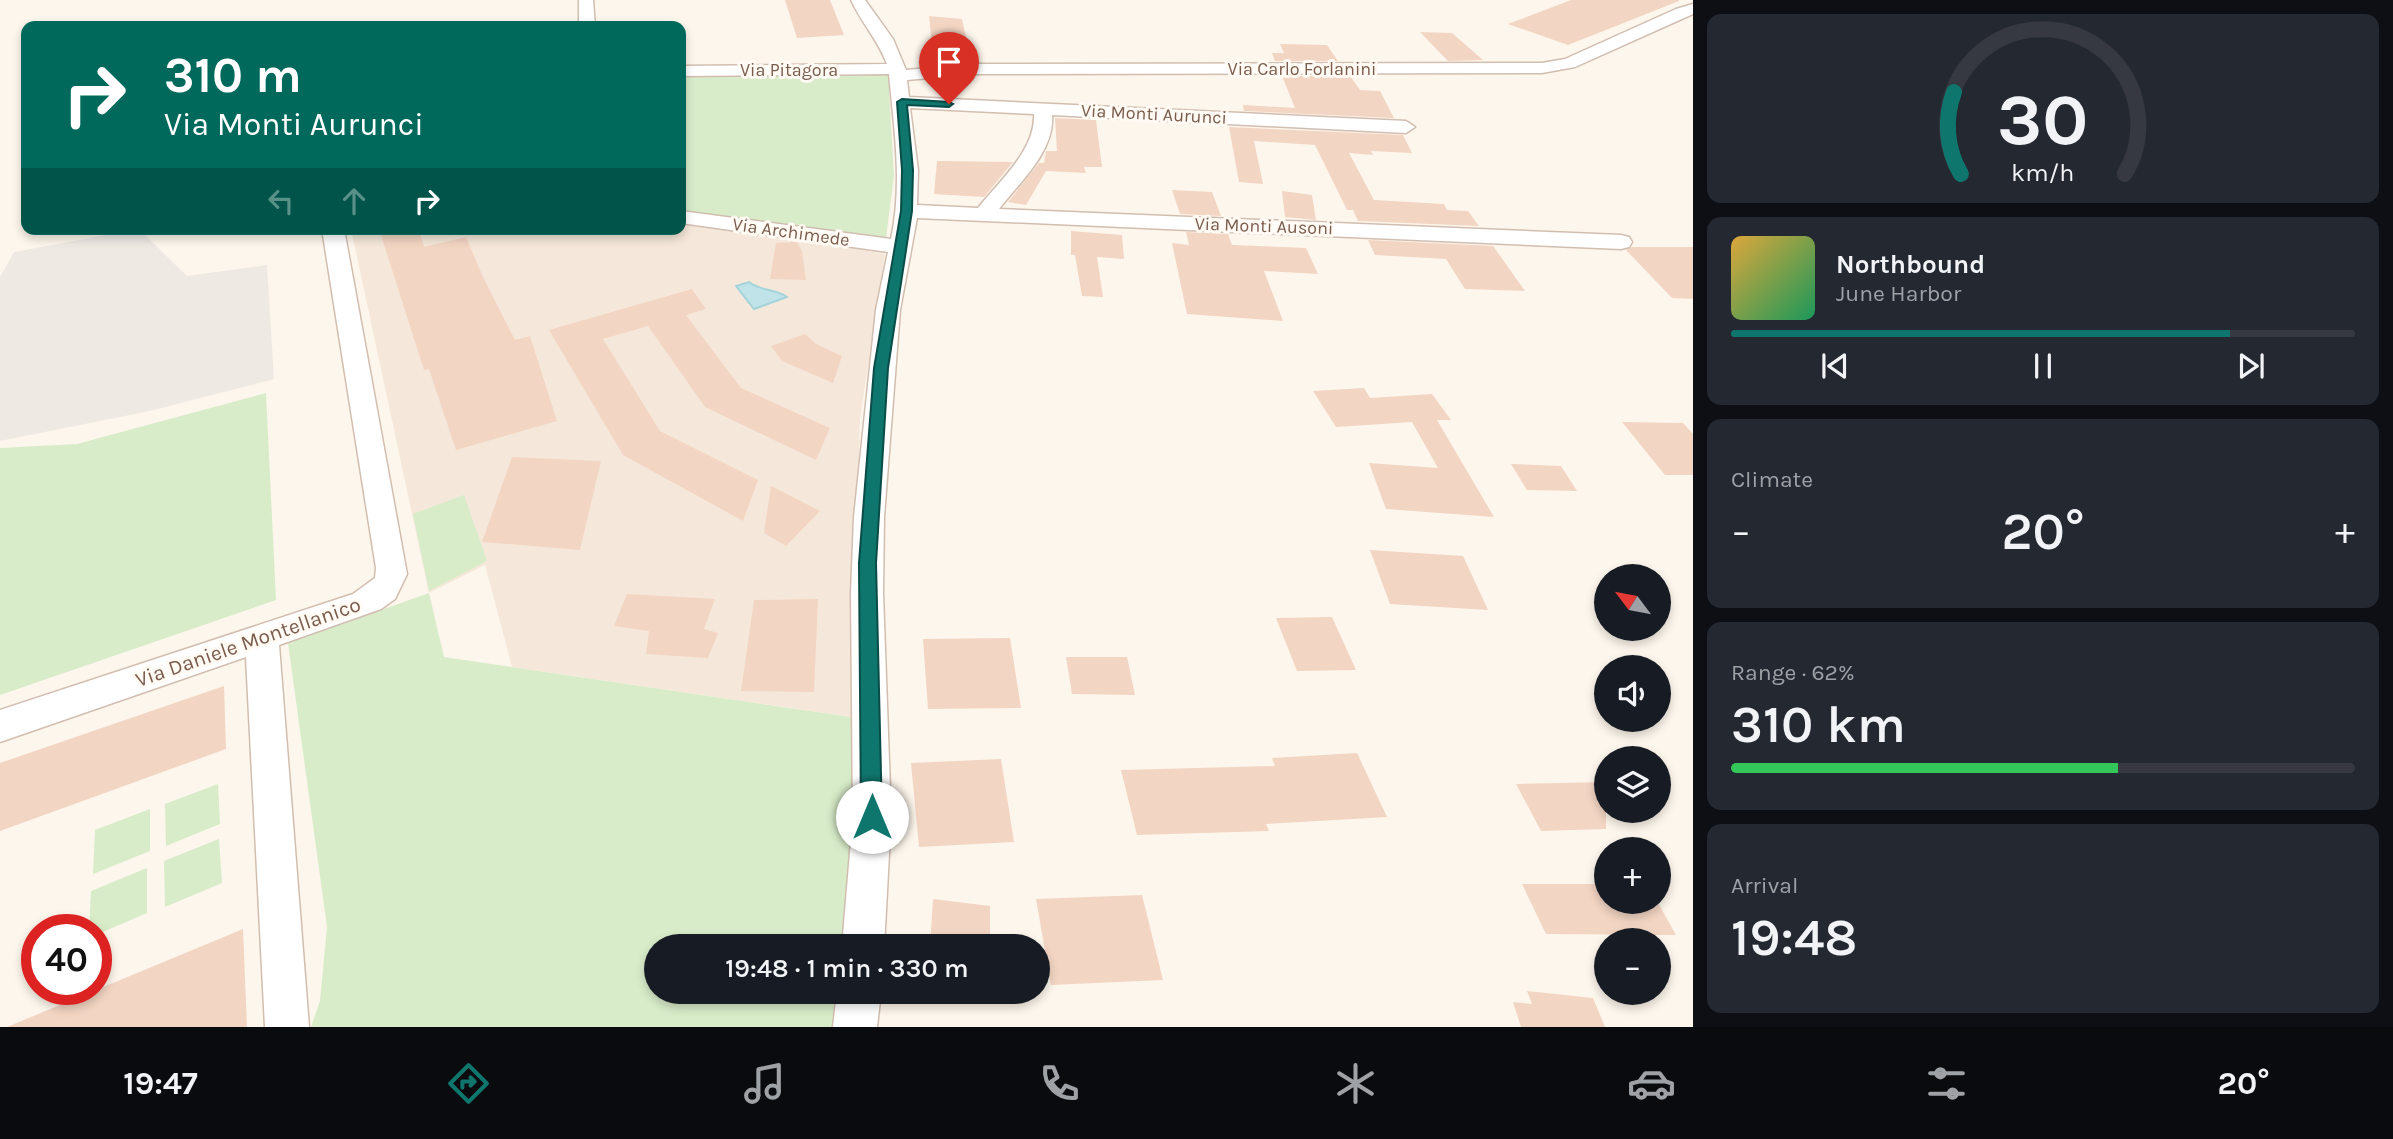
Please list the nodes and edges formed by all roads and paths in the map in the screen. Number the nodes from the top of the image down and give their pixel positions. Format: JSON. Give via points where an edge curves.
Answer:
{"nodes":[{"id":1,"x":586,"y":0,"type":"edge"},
{"id":2,"x":858,"y":0,"type":"edge"},
{"id":3,"x":1693,"y":9,"type":"edge"},
{"id":4,"x":587,"y":21,"type":"edge"},
{"id":5,"x":686,"y":71,"type":"edge"},
{"id":6,"x":898,"y":73,"type":"junction"},
{"id":7,"x":902,"y":102,"type":"junction"},
{"id":8,"x":1043,"y":109,"type":"junction"},
{"id":9,"x":1406,"y":127,"type":"dead end"},
{"id":10,"x":907,"y":211,"type":"junction"},
{"id":11,"x":984,"y":214,"type":"junction"},
{"id":12,"x":686,"y":218,"type":"edge"},
{"id":13,"x":334,"y":235,"type":"edge"},
{"id":14,"x":1621,"y":242,"type":"dead end"},
{"id":15,"x":900,"y":247,"type":"junction"},
{"id":16,"x":262,"y":638,"type":"junction"},
{"id":17,"x":0,"y":726,"type":"edge"},
{"id":18,"x":864,"y":934,"type":"edge"},
{"id":19,"x":858,"y":1004,"type":"edge"},
{"id":20,"x":286,"y":1027,"type":"edge"},
{"id":21,"x":855,"y":1027,"type":"edge"}],
"edges":[{"from":1,"to":4,"type":"street"},
{"from":2,"to":6,"type":"street","via":[[885,38]]},
{"from":3,"to":6,"type":"street","name":"Via Carlo Forlanini","via":[[1569,63],[1536,69],[974,69]]},
{"from":5,"to":6,"type":"street","name":"Via Pitagora"},
{"from":6,"to":7,"type":"street"},
{"from":7,"to":8,"type":"street","name":"Via Monti Aurunci"},
{"from":7,"to":10,"type":"street"},
{"from":8,"to":9,"type":"street","name":"Via Monti Aurunci"},
{"from":8,"to":11,"type":"street","via":[[1044,127],[1037,148]]},
{"from":10,"to":11,"type":"street","name":"Via Monti Ausoni"},
{"from":10,"to":15,"type":"street"},
{"from":11,"to":14,"type":"street","name":"Via Monti Ausoni"},
{"from":12,"to":15,"type":"street","name":"Via Archimede"},
{"from":13,"to":16,"type":"street","name":"Via Daniele Montellanico","via":[[392,577],[381,593],[364,603]]},
{"from":15,"to":18,"type":"street","via":[[881,368],[869,517],[872,817]]},
{"from":16,"to":17,"type":"street","name":"Via Daniele Montellanico"},
{"from":16,"to":20,"type":"street"},
{"from":19,"to":21,"type":"street"}]}
